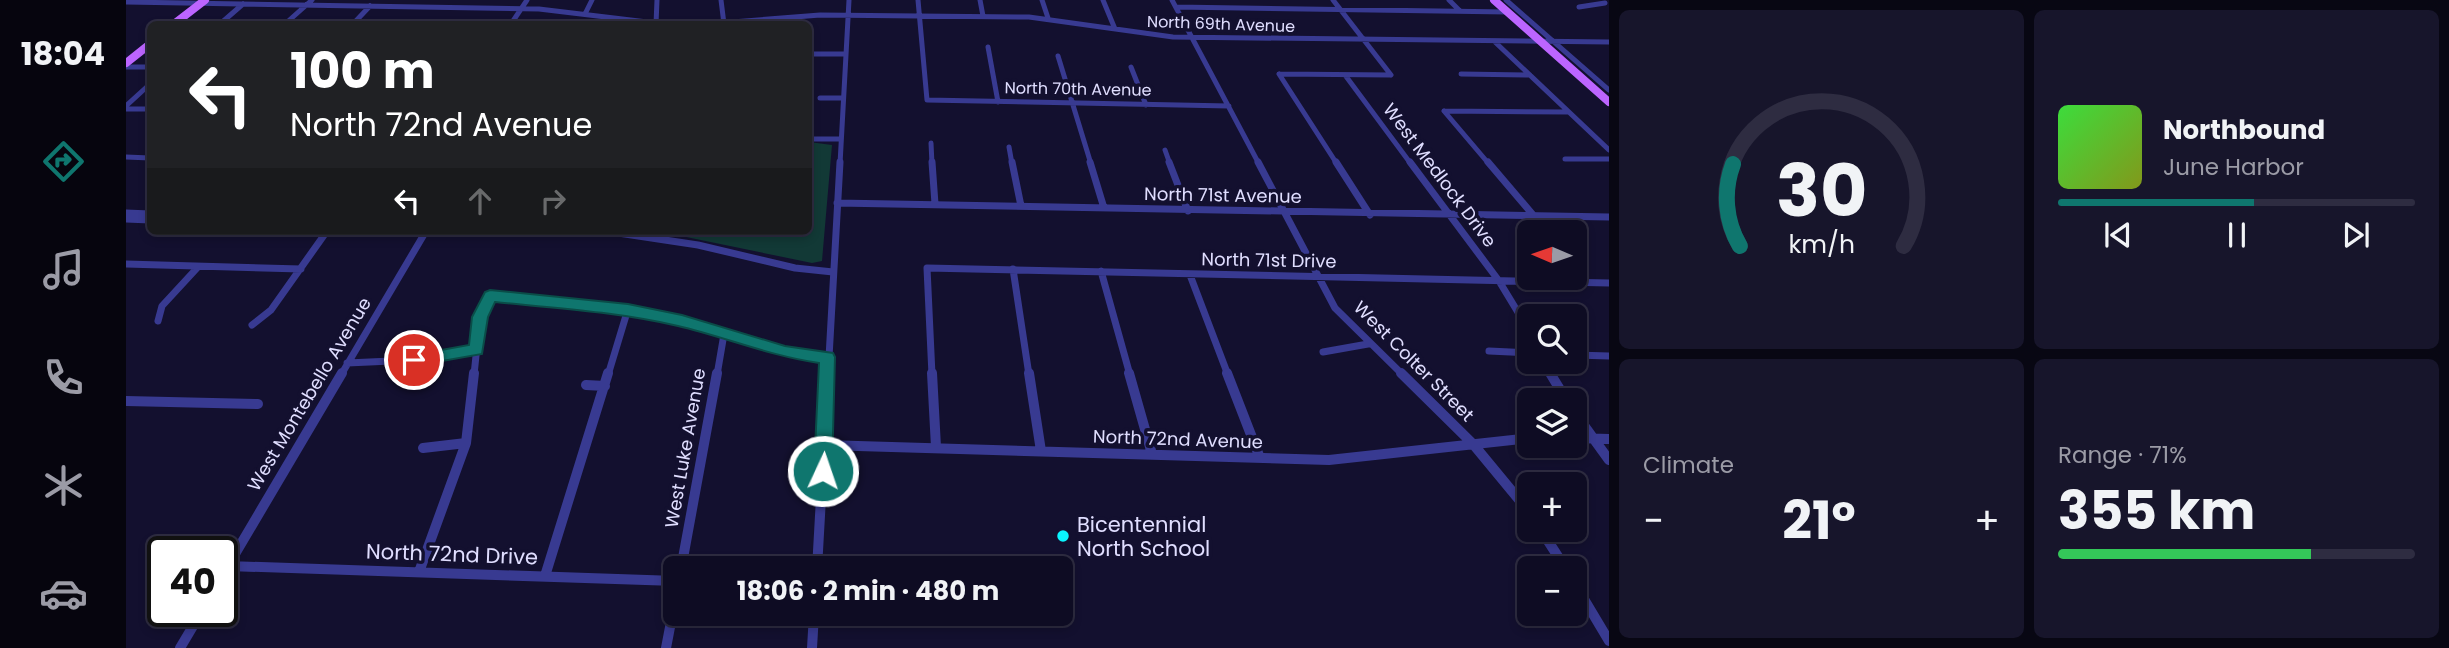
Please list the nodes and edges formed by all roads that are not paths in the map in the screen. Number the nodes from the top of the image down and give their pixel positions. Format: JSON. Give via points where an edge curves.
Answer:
{"nodes":[{"id":1,"x":312,"y":0,"type":"edge"},
{"id":2,"x":394,"y":0,"type":"edge"},
{"id":3,"x":527,"y":0,"type":"edge"},
{"id":4,"x":592,"y":0,"type":"edge"},
{"id":5,"x":657,"y":0,"type":"edge"},
{"id":6,"x":721,"y":0,"type":"edge"},
{"id":7,"x":849,"y":0,"type":"edge"},
{"id":8,"x":918,"y":0,"type":"edge"},
{"id":9,"x":980,"y":0,"type":"edge"},
{"id":10,"x":1042,"y":0,"type":"edge"},
{"id":11,"x":1103,"y":0,"type":"edge"},
{"id":12,"x":1271,"y":0,"type":"edge"},
{"id":13,"x":1333,"y":0,"type":"edge"},
{"id":14,"x":1391,"y":0,"type":"edge"},
{"id":15,"x":1449,"y":0,"type":"edge"},
{"id":16,"x":1494,"y":0,"type":"edge"},
{"id":17,"x":1506,"y":0,"type":"edge"},
{"id":18,"x":126,"y":2,"type":"edge"},
{"id":19,"x":203,"y":2,"type":"edge"},
{"id":20,"x":246,"y":2,"type":"edge"},
{"id":21,"x":1174,"y":3,"type":"edge"},
{"id":22,"x":1605,"y":3,"type":"edge"},
{"id":23,"x":305,"y":6,"type":"junction"},
{"id":24,"x":370,"y":6,"type":"junction"},
{"id":25,"x":388,"y":7,"type":"junction"},
{"id":26,"x":1579,"y":7,"type":"dead end"},
{"id":27,"x":1275,"y":8,"type":"junction"},
{"id":28,"x":521,"y":9,"type":"junction"},
{"id":29,"x":1340,"y":9,"type":"junction"},
{"id":30,"x":1400,"y":10,"type":"junction"},
{"id":31,"x":1460,"y":11,"type":"junction"},
{"id":32,"x":1507,"y":12,"type":"junction"},
{"id":33,"x":585,"y":14,"type":"junction"},
{"id":34,"x":848,"y":15,"type":"junction"},
{"id":35,"x":919,"y":16,"type":"junction"},
{"id":36,"x":982,"y":16,"type":"junction"},
{"id":37,"x":1048,"y":18,"type":"junction"},
{"id":38,"x":178,"y":21,"type":"edge"},
{"id":39,"x":224,"y":21,"type":"edge"},
{"id":40,"x":288,"y":21,"type":"edge"},
{"id":41,"x":357,"y":21,"type":"edge"},
{"id":42,"x":513,"y":21,"type":"edge"},
{"id":43,"x":635,"y":21,"type":"edge"},
{"id":44,"x":656,"y":21,"type":"edge"},
{"id":45,"x":724,"y":21,"type":"edge"},
{"id":46,"x":765,"y":21,"type":"edge"},
{"id":47,"x":1115,"y":29,"type":"junction"},
{"id":48,"x":1192,"y":37,"type":"junction"},
{"id":49,"x":1364,"y":40,"type":"junction"},
{"id":50,"x":1609,"y":41,"type":"edge"},
{"id":51,"x":1496,"y":42,"type":"junction"},
{"id":52,"x":1542,"y":42,"type":"junction"},
{"id":53,"x":1555,"y":42,"type":"junction"},
{"id":54,"x":147,"y":47,"type":"edge"},
{"id":55,"x":988,"y":47,"type":"dead end"},
{"id":56,"x":812,"y":54,"type":"edge"},
{"id":57,"x":846,"y":54,"type":"junction"},
{"id":58,"x":1058,"y":56,"type":"dead end"},
{"id":59,"x":126,"y":65,"type":"edge"},
{"id":60,"x":147,"y":67,"type":"edge"},
{"id":61,"x":1131,"y":67,"type":"dead end"},
{"id":62,"x":1461,"y":74,"type":"dead end"},
{"id":63,"x":1345,"y":75,"type":"junction"},
{"id":64,"x":1530,"y":75,"type":"junction"},
{"id":65,"x":147,"y":87,"type":"edge"},
{"id":66,"x":1609,"y":90,"type":"edge"},
{"id":67,"x":820,"y":98,"type":"dead end"},
{"id":68,"x":843,"y":98,"type":"junction"},
{"id":69,"x":998,"y":102,"type":"junction"},
{"id":70,"x":1609,"y":102,"type":"edge"},
{"id":71,"x":1072,"y":104,"type":"junction"},
{"id":72,"x":1146,"y":105,"type":"junction"},
{"id":73,"x":1229,"y":106,"type":"junction"},
{"id":74,"x":126,"y":107,"type":"edge"},
{"id":75,"x":147,"y":109,"type":"edge"},
{"id":76,"x":1569,"y":112,"type":"junction"},
{"id":77,"x":812,"y":139,"type":"edge"},
{"id":78,"x":840,"y":139,"type":"junction"},
{"id":79,"x":931,"y":143,"type":"dead end"},
{"id":80,"x":1009,"y":147,"type":"dead end"},
{"id":81,"x":1165,"y":150,"type":"dead end"},
{"id":82,"x":1609,"y":150,"type":"edge"},
{"id":83,"x":126,"y":158,"type":"edge"},
{"id":84,"x":147,"y":158,"type":"edge"},
{"id":85,"x":1565,"y":159,"type":"dead end"},
{"id":86,"x":1609,"y":159,"type":"edge"},
{"id":87,"x":837,"y":203,"type":"junction"},
{"id":88,"x":935,"y":204,"type":"junction"},
{"id":89,"x":1021,"y":206,"type":"junction"},
{"id":90,"x":1104,"y":208,"type":"junction"},
{"id":91,"x":1188,"y":211,"type":"junction"},
{"id":92,"x":1287,"y":212,"type":"junction"},
{"id":93,"x":126,"y":213,"type":"edge"},
{"id":94,"x":147,"y":214,"type":"edge"},
{"id":95,"x":1370,"y":215,"type":"junction"},
{"id":96,"x":1451,"y":215,"type":"junction"},
{"id":97,"x":1534,"y":216,"type":"junction"},
{"id":98,"x":1609,"y":217,"type":"edge"},
{"id":99,"x":126,"y":219,"type":"edge"},
{"id":100,"x":147,"y":220,"type":"edge"},
{"id":101,"x":324,"y":235,"type":"edge"},
{"id":102,"x":424,"y":235,"type":"edge"},
{"id":103,"x":653,"y":235,"type":"edge"},
{"id":104,"x":126,"y":264,"type":"edge"},
{"id":105,"x":198,"y":267,"type":"junction"},
{"id":106,"x":301,"y":269,"type":"junction"},
{"id":107,"x":1013,"y":269,"type":"junction"},
{"id":108,"x":1101,"y":271,"type":"junction"},
{"id":109,"x":833,"y":272,"type":"junction"},
{"id":110,"x":1190,"y":275,"type":"junction"},
{"id":111,"x":1318,"y":277,"type":"junction"},
{"id":112,"x":1499,"y":281,"type":"junction"},
{"id":113,"x":1609,"y":283,"type":"edge"},
{"id":114,"x":628,"y":309,"type":"junction"},
{"id":115,"x":1517,"y":311,"type":"edge"},
{"id":116,"x":158,"y":321,"type":"dead end"},
{"id":117,"x":253,"y":325,"type":"dead end"},
{"id":118,"x":724,"y":334,"type":"junction"},
{"id":119,"x":1368,"y":344,"type":"junction"},
{"id":120,"x":476,"y":349,"type":"junction"},
{"id":121,"x":1489,"y":351,"type":"dead end"},
{"id":122,"x":1324,"y":352,"type":"dead end"},
{"id":123,"x":1517,"y":352,"type":"edge"},
{"id":124,"x":1587,"y":355,"type":"edge"},
{"id":125,"x":1609,"y":356,"type":"edge"},
{"id":126,"x":827,"y":357,"type":"junction"},
{"id":127,"x":347,"y":363,"type":"junction"},
{"id":128,"x":586,"y":385,"type":"dead end"},
{"id":129,"x":605,"y":386,"type":"junction"},
{"id":130,"x":126,"y":401,"type":"edge"},
{"id":131,"x":258,"y":404,"type":"dead end"},
{"id":132,"x":1587,"y":429,"type":"edge"},
{"id":133,"x":1587,"y":438,"type":"edge"},
{"id":134,"x":1593,"y":438,"type":"junction"},
{"id":135,"x":1517,"y":439,"type":"edge"},
{"id":136,"x":1609,"y":439,"type":"edge"},
{"id":137,"x":466,"y":443,"type":"junction"},
{"id":138,"x":1473,"y":444,"type":"junction"},
{"id":139,"x":824,"y":445,"type":"junction"},
{"id":140,"x":936,"y":447,"type":"junction"},
{"id":141,"x":423,"y":448,"type":"dead end"},
{"id":142,"x":1041,"y":451,"type":"junction"},
{"id":143,"x":1152,"y":454,"type":"junction"},
{"id":144,"x":1260,"y":458,"type":"junction"},
{"id":145,"x":1609,"y":460,"type":"edge"},
{"id":146,"x":1517,"y":497,"type":"edge"},
{"id":147,"x":238,"y":549,"type":"edge"},
{"id":148,"x":683,"y":556,"type":"edge"},
{"id":149,"x":818,"y":556,"type":"edge"},
{"id":150,"x":238,"y":571,"type":"edge"},
{"id":151,"x":419,"y":572,"type":"junction"},
{"id":152,"x":545,"y":576,"type":"junction"},
{"id":153,"x":663,"y":581,"type":"edge"},
{"id":154,"x":1587,"y":604,"type":"edge"},
{"id":155,"x":670,"y":626,"type":"edge"},
{"id":156,"x":813,"y":626,"type":"edge"},
{"id":157,"x":192,"y":627,"type":"edge"},
{"id":158,"x":1609,"y":641,"type":"edge"},
{"id":159,"x":180,"y":648,"type":"edge"},
{"id":160,"x":666,"y":648,"type":"edge"},
{"id":161,"x":812,"y":648,"type":"edge"}],
"edges":[{"from":1,"to":23,"type":"street"},
{"from":2,"to":25,"type":"street"},
{"from":3,"to":28,"type":"street"},
{"from":4,"to":33,"type":"street"},
{"from":5,"to":44,"type":"street"},
{"from":6,"to":45,"type":"street"},
{"from":7,"to":34,"type":"street"},
{"from":8,"to":35,"type":"street"},
{"from":9,"to":36,"type":"street"},
{"from":10,"to":37,"type":"street"},
{"from":11,"to":47,"type":"street"},
{"from":12,"to":27,"type":"street"},
{"from":13,"to":29,"type":"street"},
{"from":14,"to":30,"type":"street"},
{"from":15,"to":31,"type":"street"},
{"from":16,"to":32,"type":"main road"},
{"from":17,"to":53,"type":"street"},
{"from":18,"to":19,"type":"street"},
{"from":19,"to":20,"type":"street"},
{"from":19,"to":38,"type":"main road"},
{"from":20,"to":23,"type":"street"},
{"from":20,"to":39,"type":"street"},
{"from":21,"to":27,"type":"street"},
{"from":21,"to":48,"type":"street","name":"West Colter Street"},
{"from":22,"to":26,"type":"street"},
{"from":23,"to":24,"type":"street"},
{"from":23,"to":40,"type":"street"},
{"from":24,"to":25,"type":"street"},
{"from":24,"to":41,"type":"street"},
{"from":25,"to":28,"type":"street"},
{"from":27,"to":29,"type":"street"},
{"from":28,"to":33,"type":"street"},
{"from":28,"to":42,"type":"street"},
{"from":29,"to":30,"type":"street"},
{"from":29,"to":49,"type":"street"},
{"from":30,"to":31,"type":"street"},
{"from":31,"to":32,"type":"street"},
{"from":32,"to":52,"type":"main road"},
{"from":33,"to":43,"type":"street"},
{"from":34,"to":35,"type":"street","name":"North 69th Avenue"},
{"from":34,"to":46,"type":"street","name":"North 69th Avenue"},
{"from":34,"to":57,"type":"street"},
{"from":35,"to":36,"type":"street","name":"North 69th Avenue"},
{"from":35,"to":69,"type":"street","name":"North 70th Avenue","via":[[927,100]]},
{"from":36,"to":37,"type":"street","name":"North 69th Avenue"},
{"from":37,"to":47,"type":"street","name":"North 69th Avenue"},
{"from":47,"to":48,"type":"street","name":"North 69th Avenue"},
{"from":48,"to":49,"type":"street","name":"North 69th Avenue"},
{"from":48,"to":73,"type":"street","name":"West Colter Street"},
{"from":49,"to":51,"type":"street","name":"North 69th Avenue"},
{"from":49,"to":63,"type":"street","via":[[1391,75]]},
{"from":50,"to":53,"type":"street","name":"North 69th Avenue"},
{"from":51,"to":52,"type":"street","name":"North 69th Avenue"},
{"from":51,"to":64,"type":"street"},
{"from":52,"to":53,"type":"street","name":"North 69th Avenue"},
{"from":52,"to":70,"type":"main road"},
{"from":53,"to":66,"type":"street"},
{"from":54,"to":59,"type":"main road"},
{"from":55,"to":69,"type":"street"},
{"from":56,"to":57,"type":"street"},
{"from":57,"to":68,"type":"street"},
{"from":58,"to":71,"type":"street"},
{"from":59,"to":60,"type":"street"},
{"from":61,"to":72,"type":"street"},
{"from":62,"to":64,"type":"street"},
{"from":63,"to":95,"type":"street","via":[[1279,74]]},
{"from":63,"to":96,"type":"street","name":"West Medlock Drive"},
{"from":64,"to":76,"type":"street"},
{"from":65,"to":74,"type":"street"},
{"from":67,"to":68,"type":"street"},
{"from":68,"to":78,"type":"street"},
{"from":69,"to":71,"type":"street","name":"North 70th Avenue"},
{"from":71,"to":72,"type":"street","name":"North 70th Avenue"},
{"from":71,"to":90,"type":"street"},
{"from":72,"to":73,"type":"street","name":"North 70th Avenue"},
{"from":73,"to":92,"type":"street","name":"West Colter Street"},
{"from":74,"to":75,"type":"street"},
{"from":76,"to":82,"type":"street"},
{"from":76,"to":97,"type":"street","via":[[1444,111]]},
{"from":77,"to":78,"type":"street"},
{"from":78,"to":87,"type":"street"},
{"from":79,"to":88,"type":"street"},
{"from":80,"to":89,"type":"street"},
{"from":81,"to":91,"type":"street"},
{"from":83,"to":84,"type":"street"},
{"from":85,"to":86,"type":"street"},
{"from":87,"to":88,"type":"street","name":"North 71st Avenue"},
{"from":87,"to":109,"type":"street"},
{"from":88,"to":89,"type":"street","name":"North 71st Avenue"},
{"from":89,"to":90,"type":"street","name":"North 71st Avenue"},
{"from":90,"to":91,"type":"street","name":"North 71st Avenue"},
{"from":91,"to":92,"type":"street","name":"North 71st Avenue"},
{"from":92,"to":95,"type":"street","name":"North 71st Avenue"},
{"from":92,"to":111,"type":"street","name":"West Colter Street"},
{"from":93,"to":94,"type":"street"},
{"from":95,"to":96,"type":"street","name":"North 71st Avenue"},
{"from":96,"to":97,"type":"street","name":"North 71st Avenue"},
{"from":96,"to":112,"type":"street","name":"West Medlock Drive"},
{"from":97,"to":98,"type":"street","name":"North 71st Avenue"},
{"from":99,"to":100,"type":"street"},
{"from":101,"to":106,"type":"street"},
{"from":102,"to":127,"type":"street","name":"West Montebello Avenue"},
{"from":103,"to":109,"type":"street","via":[[795,268]]},
{"from":104,"to":105,"type":"street"},
{"from":105,"to":106,"type":"street"},
{"from":105,"to":116,"type":"street","via":[[162,306]]},
{"from":106,"to":117,"type":"street","via":[[271,310]]},
{"from":107,"to":108,"type":"street","name":"North 71st Drive"},
{"from":107,"to":140,"type":"street","name":"North 71st Drive","via":[[928,268]]},
{"from":107,"to":142,"type":"street"},
{"from":108,"to":110,"type":"street","name":"North 71st Drive"},
{"from":108,"to":143,"type":"street"},
{"from":109,"to":126,"type":"street"},
{"from":110,"to":111,"type":"street","name":"North 71st Drive"},
{"from":110,"to":144,"type":"street"},
{"from":111,"to":112,"type":"street","name":"North 71st Drive"},
{"from":111,"to":119,"type":"street","name":"West Colter Street","via":[[1335,308]]},
{"from":112,"to":113,"type":"street","name":"North 71st Drive"},
{"from":112,"to":115,"type":"street","name":"West Medlock Drive"},
{"from":114,"to":118,"type":"street"},
{"from":114,"to":120,"type":"street","via":[[490,296],[480,317]]},
{"from":114,"to":129,"type":"street"},
{"from":118,"to":126,"type":"street","via":[[785,352]]},
{"from":118,"to":148,"type":"street","name":"West Luke Avenue"},
{"from":119,"to":122,"type":"street"},
{"from":119,"to":138,"type":"street","name":"West Colter Street"},
{"from":120,"to":127,"type":"street","via":[[414,360]]},
{"from":120,"to":137,"type":"street"},
{"from":121,"to":123,"type":"street"},
{"from":124,"to":125,"type":"street"},
{"from":126,"to":139,"type":"street"},
{"from":127,"to":147,"type":"street","name":"West Montebello Avenue"},
{"from":128,"to":129,"type":"street"},
{"from":129,"to":152,"type":"street"},
{"from":130,"to":131,"type":"street"},
{"from":132,"to":134,"type":"street"},
{"from":133,"to":134,"type":"street"},
{"from":134,"to":136,"type":"street"},
{"from":134,"to":145,"type":"street"},
{"from":135,"to":138,"type":"street","name":"North 72nd Avenue"},
{"from":137,"to":141,"type":"street"},
{"from":137,"to":151,"type":"street"},
{"from":138,"to":144,"type":"street","name":"North 72nd Avenue","via":[[1329,460]]},
{"from":138,"to":146,"type":"street","name":"West Colter Street"},
{"from":139,"to":140,"type":"street","name":"North 72nd Avenue"},
{"from":139,"to":149,"type":"street"},
{"from":140,"to":142,"type":"street","name":"North 72nd Avenue"},
{"from":142,"to":143,"type":"street","name":"North 72nd Avenue"},
{"from":143,"to":144,"type":"street","name":"North 72nd Avenue"},
{"from":150,"to":151,"type":"street","name":"North 72nd Drive"},
{"from":151,"to":152,"type":"street","name":"North 72nd Drive"},
{"from":152,"to":153,"type":"street","name":"North 72nd Drive"},
{"from":154,"to":158,"type":"street"},
{"from":155,"to":160,"type":"street"},
{"from":156,"to":161,"type":"street"},
{"from":157,"to":159,"type":"street"}]}
